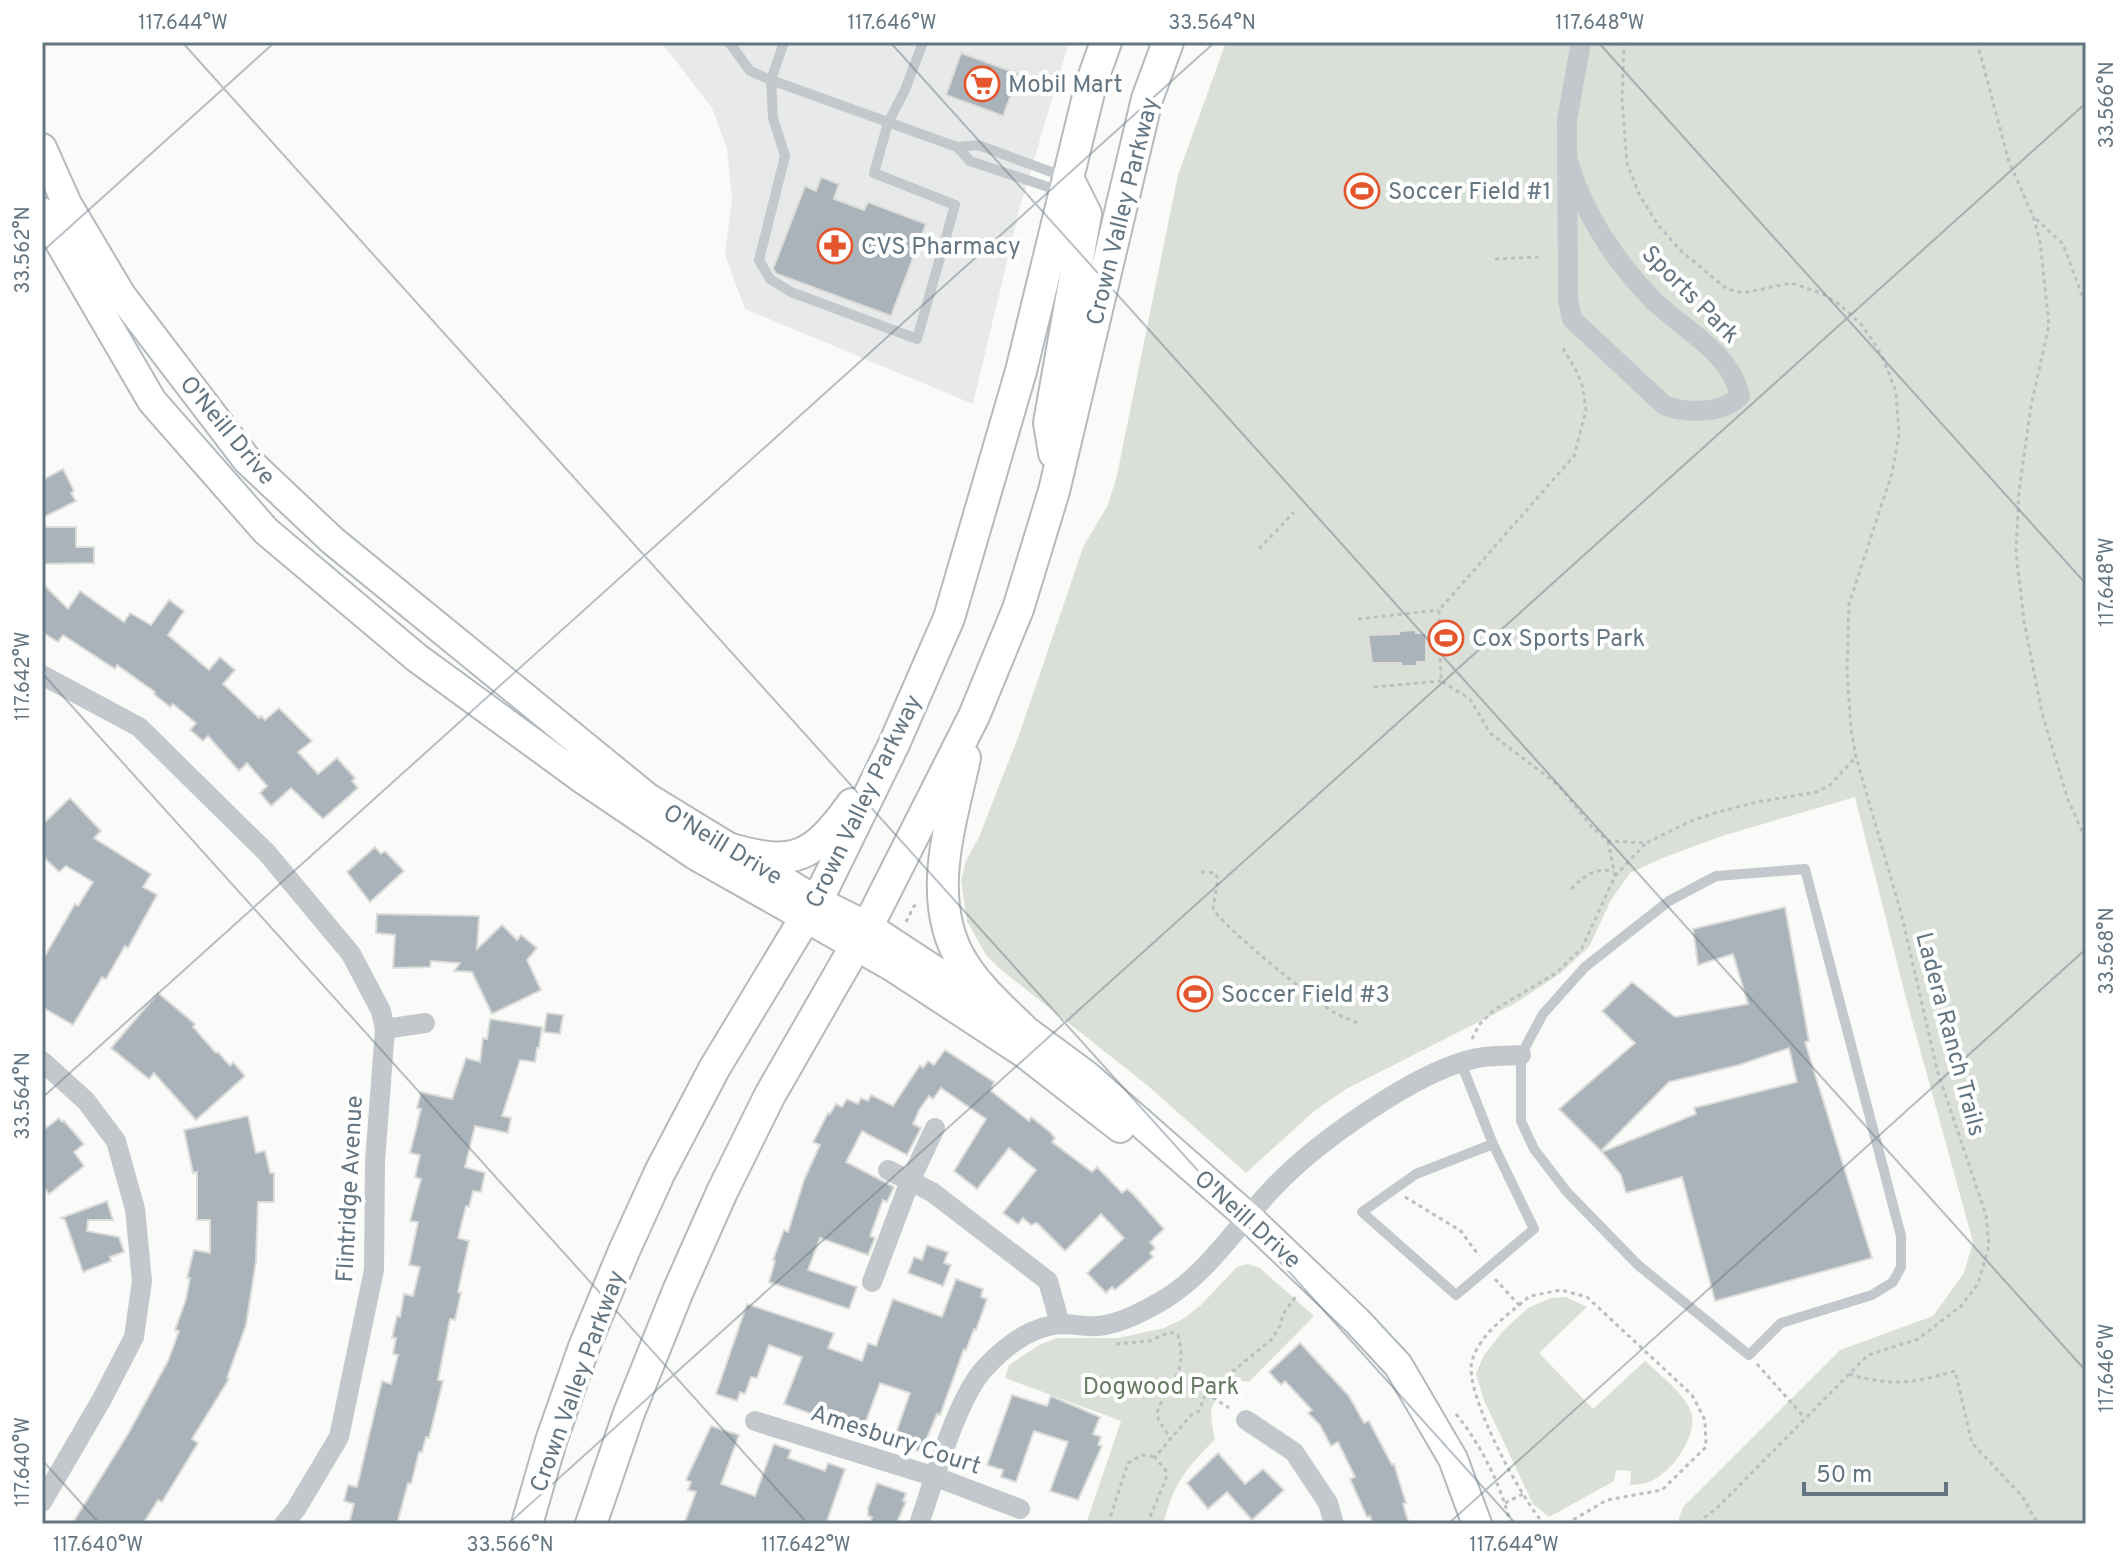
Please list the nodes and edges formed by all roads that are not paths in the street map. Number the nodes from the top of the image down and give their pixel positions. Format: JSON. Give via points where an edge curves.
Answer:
{"nodes":[{"id":1,"x":729,"y":42,"type":"edge"},
{"id":2,"x":784,"y":42,"type":"edge"},
{"id":3,"x":923,"y":42,"type":"edge"},
{"id":4,"x":1106,"y":42,"type":"edge"},
{"id":5,"x":1168,"y":42,"type":"edge"},
{"id":6,"x":1581,"y":42,"type":"edge"},
{"id":7,"x":771,"y":80,"type":"junction"},
{"id":8,"x":888,"y":123,"type":"junction"},
{"id":9,"x":957,"y":147,"type":"junction"},
{"id":10,"x":42,"y":148,"type":"edge"},
{"id":11,"x":1567,"y":158,"type":"junction"},
{"id":12,"x":1066,"y":186,"type":"junction"},
{"id":13,"x":42,"y":212,"type":"edge"},
{"id":14,"x":1059,"y":471,"type":"junction"},
{"id":15,"x":42,"y":675,"type":"edge"},
{"id":16,"x":974,"y":716,"type":"junction"},
{"id":17,"x":894,"y":744,"type":"junction"},
{"id":18,"x":731,"y":849,"type":"junction"},
{"id":19,"x":810,"y":909,"type":"junction"},
{"id":20,"x":862,"y":936,"type":"junction"},
{"id":21,"x":425,"y":1023,"type":"dead end"},
{"id":22,"x":1021,"y":1027,"type":"junction"},
{"id":23,"x":385,"y":1029,"type":"junction"},
{"id":24,"x":1521,"y":1055,"type":"junction"},
{"id":25,"x":42,"y":1061,"type":"edge"},
{"id":26,"x":1461,"y":1063,"type":"junction"},
{"id":27,"x":935,"y":1128,"type":"dead end"},
{"id":28,"x":1493,"y":1144,"type":"junction"},
{"id":29,"x":888,"y":1170,"type":"dead end"},
{"id":30,"x":910,"y":1181,"type":"junction"},
{"id":31,"x":1242,"y":1224,"type":"junction"},
{"id":32,"x":872,"y":1282,"type":"dead end"},
{"id":33,"x":1060,"y":1324,"type":"junction"},
{"id":34,"x":1246,"y":1420,"type":"road end"},
{"id":35,"x":755,"y":1421,"type":"dead end"},
{"id":36,"x":936,"y":1477,"type":"junction"},
{"id":37,"x":42,"y":1502,"type":"edge"},
{"id":38,"x":1020,"y":1509,"type":"dead end"},
{"id":39,"x":284,"y":1524,"type":"edge"},
{"id":40,"x":527,"y":1524,"type":"edge"},
{"id":41,"x":591,"y":1524,"type":"edge"},
{"id":42,"x":919,"y":1524,"type":"edge"},
{"id":43,"x":1334,"y":1524,"type":"edge"},
{"id":44,"x":1458,"y":1524,"type":"edge"},
{"id":45,"x":1477,"y":1524,"type":"edge"}],
"edges":[{"from":1,"to":7,"type":"lane","via":[[750,71]]},
{"from":2,"to":7,"type":"lane"},
{"from":3,"to":8,"type":"lane"},
{"from":4,"to":12,"type":"main road","name":"Crown Valley Parkway"},
{"from":5,"to":14,"type":"main road","name":"Crown Valley Parkway","via":[[1147,99]]},
{"from":6,"to":11,"type":"street","name":"Sports Park","via":[[1569,102]]},
{"from":7,"to":8,"type":"lane"},
{"from":7,"to":8,"type":"lane","via":[[773,118],[785,156],[759,260],[770,279],[791,292],[917,339],[955,205],[874,173]]},
{"from":8,"to":9,"type":"lane"},
{"from":9,"to":12,"type":"lane","via":[[978,145]]},
{"from":9,"to":12,"type":"lane","via":[[970,161]]},
{"from":10,"to":18,"type":"main road","name":"O'Neill Drive","via":[[67,204],[121,295],[247,460],[333,541],[648,798]]},
{"from":11,"to":11,"type":"street","name":"Sports Park","via":[[1572,319],[1664,405],[1731,405],[1740,395],[1728,367],[1652,300],[1619,259],[1591,218]]},
{"from":12,"to":14,"type":"main road","via":[[1086,214],[1049,423]]},
{"from":12,"to":17,"type":"main road","name":"Crown Valley Parkway","via":[[1006,428],[954,603]]},
{"from":13,"to":19,"type":"main road","name":"O'Neill Drive","via":[[152,401],[266,531],[417,658],[584,780],[695,855]]},
{"from":14,"to":16,"type":"main road","name":"Crown Valley Parkway","via":[[1018,609]]},
{"from":15,"to":23,"type":"street","name":"Flintridge Avenue","via":[[139,727],[267,853],[351,954]]},
{"from":16,"to":20,"type":"main road","name":"Crown Valley Parkway"},
{"from":16,"to":22,"type":"main road","via":[[946,843],[941,895],[963,964]]},
{"from":17,"to":18,"type":"main road","via":[[835,827],[801,854],[782,859]]},
{"from":17,"to":19,"type":"main road","name":"Crown Valley Parkway"},
{"from":18,"to":19,"type":"main road","name":"O'Neill Drive"},
{"from":19,"to":20,"type":"main road","name":"O'Neill Drive"},
{"from":19,"to":40,"type":"main road","name":"Crown Valley Parkway","via":[[714,1069],[630,1237],[584,1347]]},
{"from":20,"to":22,"type":"main road","name":"O'Neill Drive"},
{"from":20,"to":31,"type":"main road","name":"O'Neill Drive","via":[[1024,1053]]},
{"from":20,"to":41,"type":"main road","name":"Crown Valley Parkway","via":[[770,1095],[722,1192],[629,1413]]},
{"from":21,"to":23,"type":"street"},
{"from":22,"to":31,"type":"main road","name":"O'Neill Drive","via":[[1086,1075]]},
{"from":23,"to":39,"type":"street","name":"Flintridge Avenue","via":[[374,1270],[339,1437]]},
{"from":24,"to":24,"type":"lane","via":[[1543,1014],[1585,967],[1669,901],[1716,876],[1805,869],[1901,1236],[1901,1267],[1893,1282],[1872,1295],[1781,1323],[1749,1355],[1638,1265],[1567,1192],[1534,1149],[1521,1121]]},
{"from":24,"to":26,"type":"street"},
{"from":25,"to":37,"type":"street","via":[[86,1101],[116,1141],[135,1209],[142,1281],[134,1337]]},
{"from":26,"to":28,"type":"lane"},
{"from":26,"to":31,"type":"street","via":[[1359,1118],[1277,1184]]},
{"from":27,"to":30,"type":"street"},
{"from":28,"to":28,"type":"lane","via":[[1534,1229],[1456,1295],[1362,1212],[1416,1174]]},
{"from":29,"to":30,"type":"street"},
{"from":30,"to":32,"type":"street"},
{"from":30,"to":33,"type":"street","via":[[932,1192],[1048,1281]]},
{"from":31,"to":33,"type":"street","via":[[1167,1298],[1098,1326]]},
{"from":31,"to":44,"type":"main road","name":"O'Neill Drive","via":[[1393,1389],[1437,1467]]},
{"from":31,"to":45,"type":"main road","name":"O'Neill Drive","via":[[1357,1321],[1398,1365],[1453,1459]]},
{"from":33,"to":36,"type":"street","via":[[1021,1335],[982,1370],[961,1407]]},
{"from":34,"to":43,"type":"street","via":[[1294,1452],[1328,1503]]},
{"from":35,"to":36,"type":"street","name":"Amesbury Court"},
{"from":36,"to":38,"type":"street","name":"Amesbury Court"},
{"from":36,"to":42,"type":"street"}]}
